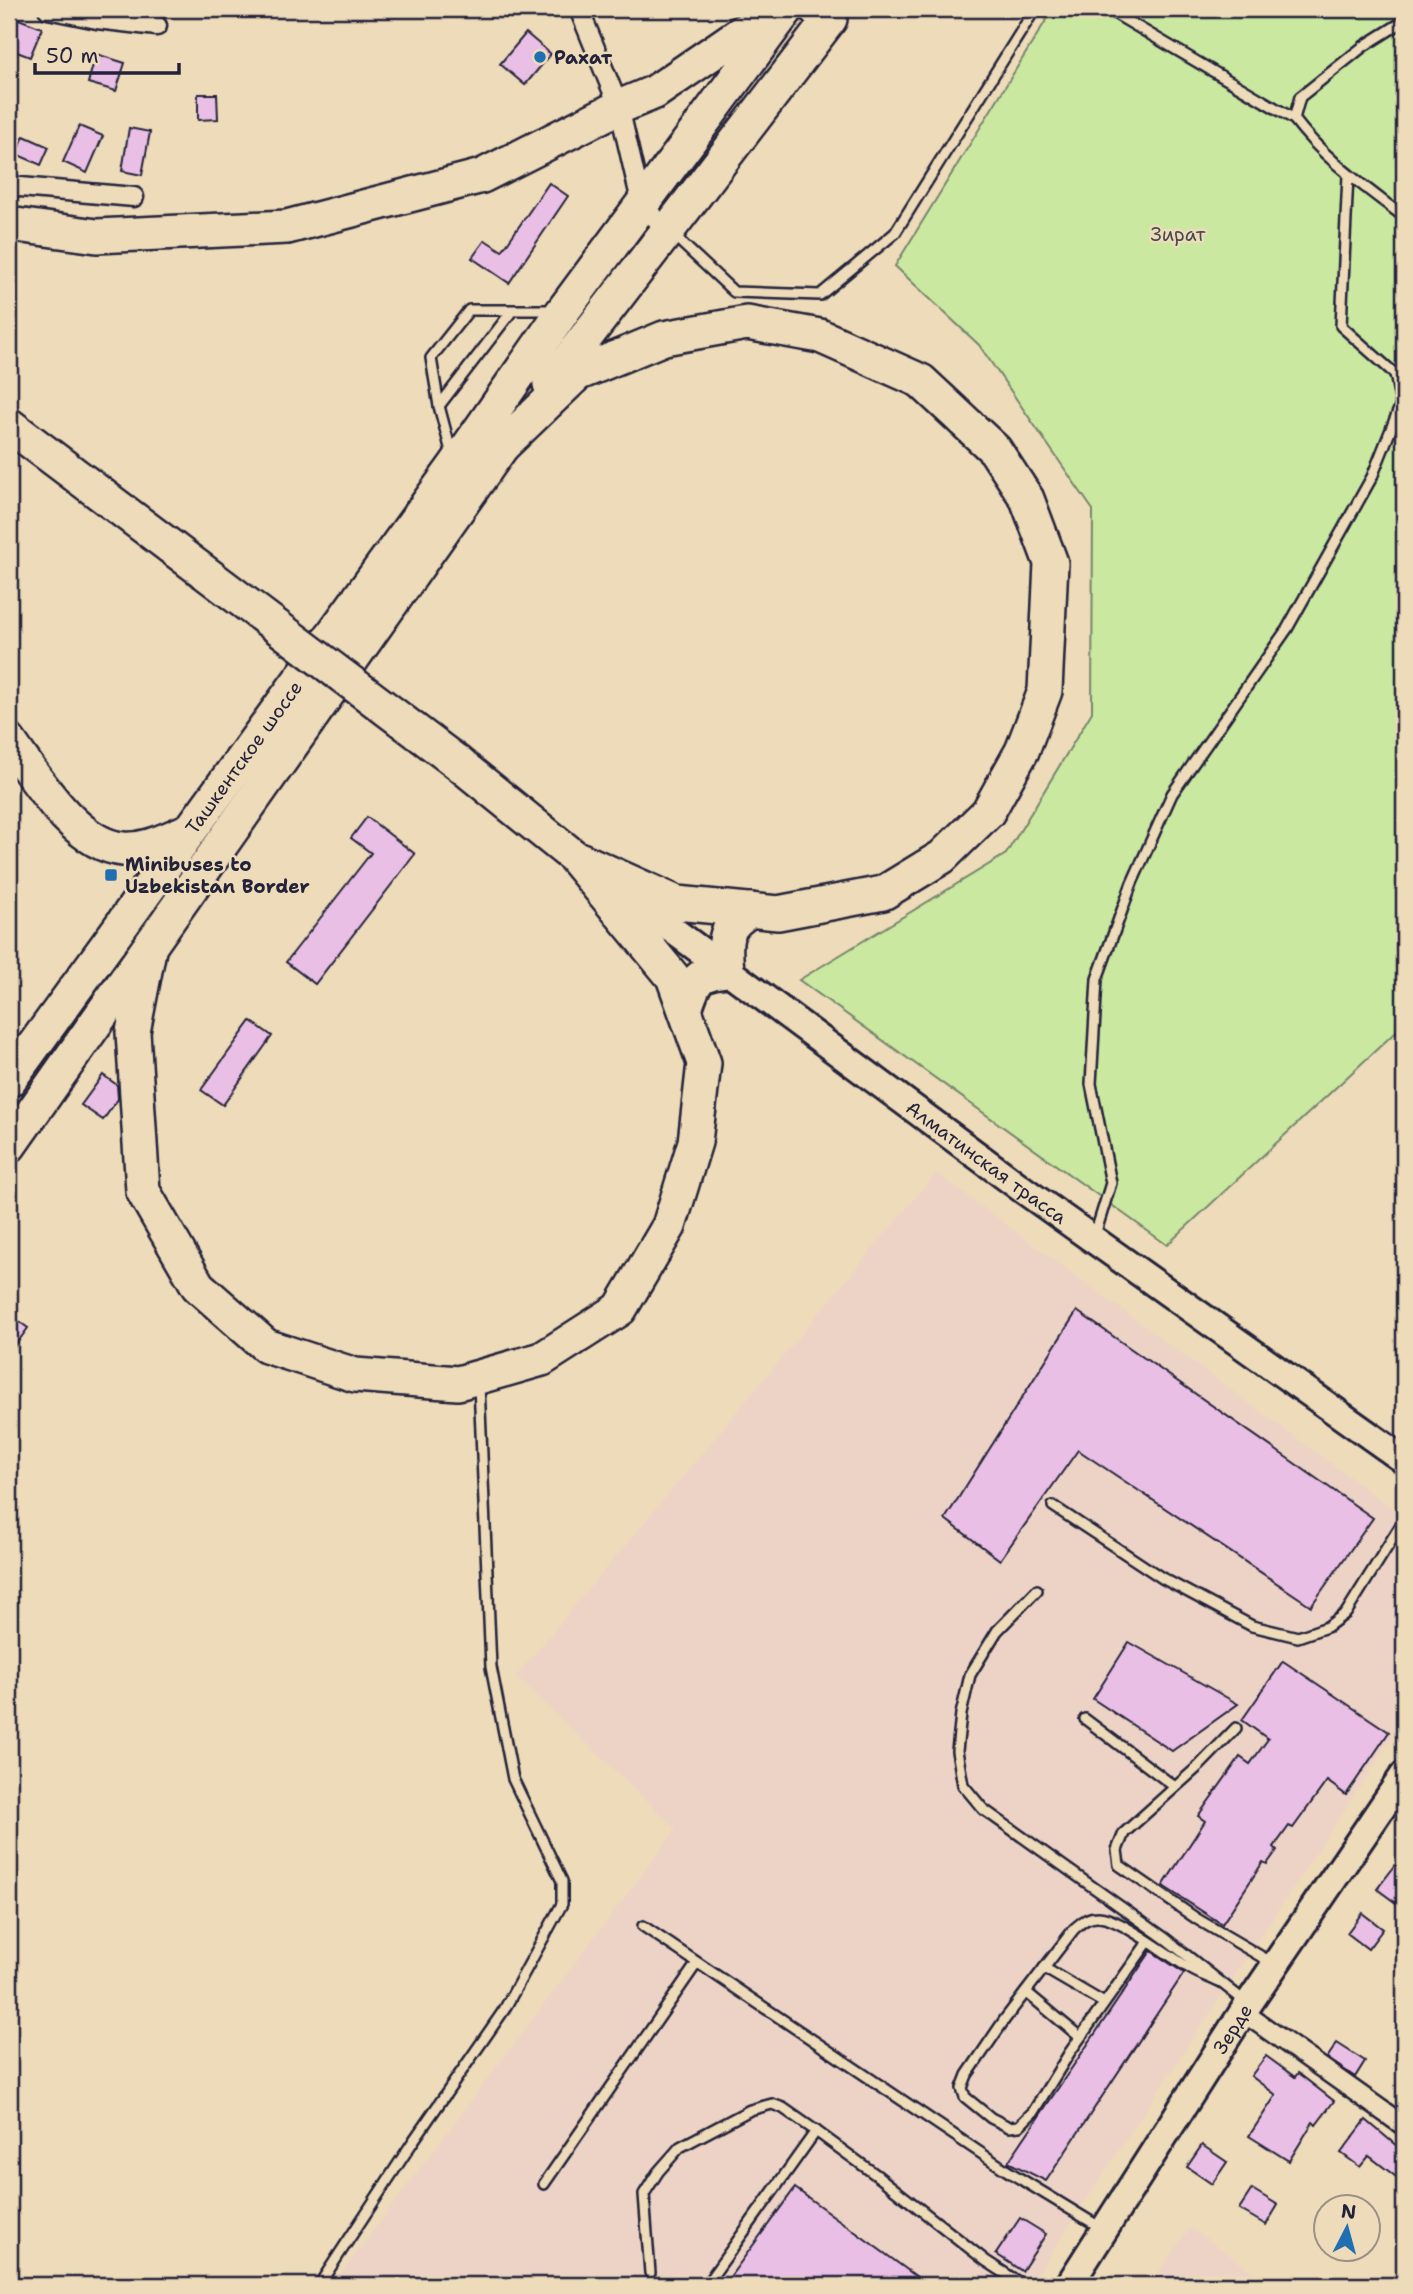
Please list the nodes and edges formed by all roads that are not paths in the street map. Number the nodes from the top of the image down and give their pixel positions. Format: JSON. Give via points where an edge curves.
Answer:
{"nodes":[{"id":1,"x":48,"y":9,"type":"edge"},
{"id":2,"x":579,"y":9,"type":"edge"},
{"id":3,"x":776,"y":9,"type":"edge"},
{"id":4,"x":787,"y":9,"type":"edge"},
{"id":5,"x":1035,"y":9,"type":"edge"},
{"id":6,"x":1114,"y":13,"type":"dead end"},
{"id":7,"x":823,"y":14,"type":"edge"},
{"id":8,"x":1404,"y":21,"type":"edge"},
{"id":9,"x":157,"y":26,"type":"dead end"},
{"id":10,"x":619,"y":107,"type":"junction"},
{"id":11,"x":1294,"y":119,"type":"junction"},
{"id":12,"x":1348,"y":174,"type":"junction"},
{"id":13,"x":9,"y":186,"type":"edge"},
{"id":14,"x":134,"y":197,"type":"dead end"},
{"id":15,"x":642,"y":206,"type":"junction"},
{"id":16,"x":1404,"y":217,"type":"edge"},
{"id":17,"x":9,"y":224,"type":"edge"},
{"id":18,"x":668,"y":230,"type":"junction"},
{"id":19,"x":512,"y":311,"type":"junction"},
{"id":20,"x":563,"y":311,"type":"junction"},
{"id":21,"x":439,"y":406,"type":"junction"},
{"id":22,"x":9,"y":425,"type":"edge"},
{"id":23,"x":499,"y":449,"type":"junction"},
{"id":24,"x":460,"y":473,"type":"junction"},
{"id":25,"x":9,"y":741,"type":"edge"},
{"id":26,"x":196,"y":822,"type":"junction"},
{"id":27,"x":231,"y":832,"type":"junction"},
{"id":28,"x":573,"y":856,"type":"junction"},
{"id":29,"x":751,"y":910,"type":"junction"},
{"id":30,"x":149,"y":950,"type":"junction"},
{"id":31,"x":727,"y":970,"type":"junction"},
{"id":32,"x":684,"y":1009,"type":"junction"},
{"id":33,"x":9,"y":1080,"type":"edge"},
{"id":34,"x":9,"y":1146,"type":"edge"},
{"id":35,"x":1094,"y":1240,"type":"junction"},
{"id":36,"x":479,"y":1377,"type":"junction"},
{"id":37,"x":1404,"y":1460,"type":"edge"},
{"id":38,"x":1053,"y":1506,"type":"dead end"},
{"id":39,"x":1404,"y":1520,"type":"edge"},
{"id":40,"x":1037,"y":1590,"type":"dead end"},
{"id":41,"x":1085,"y":1719,"type":"dead end"},
{"id":42,"x":1236,"y":1728,"type":"dead end"},
{"id":43,"x":1404,"y":1775,"type":"edge"},
{"id":44,"x":1175,"y":1787,"type":"junction"},
{"id":45,"x":643,"y":1926,"type":"dead end"},
{"id":46,"x":1148,"y":1942,"type":"junction"},
{"id":47,"x":697,"y":1963,"type":"junction"},
{"id":48,"x":1275,"y":1965,"type":"junction"},
{"id":49,"x":1044,"y":1968,"type":"junction"},
{"id":50,"x":1221,"y":1983,"type":"junction"},
{"id":51,"x":1026,"y":1992,"type":"junction"},
{"id":52,"x":1104,"y":2003,"type":"junction"},
{"id":53,"x":1245,"y":2008,"type":"junction"},
{"id":54,"x":1080,"y":2037,"type":"junction"},
{"id":55,"x":1404,"y":2126,"type":"edge"},
{"id":56,"x":816,"y":2131,"type":"junction"},
{"id":57,"x":544,"y":2184,"type":"dead end"},
{"id":58,"x":1104,"y":2230,"type":"junction"},
{"id":59,"x":650,"y":2273,"type":"dead end"},
{"id":60,"x":319,"y":2285,"type":"edge"},
{"id":61,"x":706,"y":2285,"type":"edge"},
{"id":62,"x":1023,"y":2285,"type":"edge"},
{"id":63,"x":1069,"y":2285,"type":"edge"}],
"edges":[{"from":1,"to":9,"type":"street"},
{"from":2,"to":10,"type":"street"},
{"from":3,"to":10,"type":"highway","via":[[655,92]]},
{"from":4,"to":15,"type":"highway"},
{"from":5,"to":18,"type":"lane","via":[[895,233],[820,295],[734,292]]},
{"from":6,"to":11,"type":"lane"},
{"from":7,"to":18,"type":"highway"},
{"from":8,"to":11,"type":"lane","via":[[1300,97]]},
{"from":10,"to":15,"type":"street"},
{"from":10,"to":17,"type":"highway","via":[[482,176],[287,227],[97,236]]},
{"from":11,"to":12,"type":"lane","via":[[1313,144]]},
{"from":12,"to":16,"type":"lane"},
{"from":12,"to":35,"type":"lane","via":[[1341,326],[1395,374],[1401,404],[1371,477],[1287,629],[1172,794],[1101,967],[1091,1084],[1111,1183]]},
{"from":13,"to":14,"type":"street"},
{"from":15,"to":18,"type":"street"},
{"from":15,"to":20,"type":"highway"},
{"from":18,"to":23,"type":"highway"},
{"from":19,"to":20,"type":"lane"},
{"from":19,"to":21,"type":"lane"},
{"from":19,"to":21,"type":"lane","via":[[469,310],[431,358]]},
{"from":20,"to":24,"type":"highway"},
{"from":21,"to":24,"type":"lane"},
{"from":22,"to":28,"type":"highway","bridge":true,"via":[[458,763]]},
{"from":23,"to":24,"type":"highway"},
{"from":23,"to":29,"type":"highway","via":[[577,374],[664,338],[747,323],[820,337],[920,381],[995,450],[1027,499],[1051,563],[1045,691],[1022,751],[988,812],[942,857],[883,892],[778,913]]},
{"from":24,"to":26,"type":"highway","name":"Ташкентское шоссе"},
{"from":24,"to":27,"type":"highway"},
{"from":25,"to":26,"type":"highway","via":[[50,796],[93,840],[123,849],[150,846]]},
{"from":26,"to":27,"type":"highway"},
{"from":26,"to":33,"type":"highway","name":"Ташкентское шоссе"},
{"from":27,"to":30,"type":"highway"},
{"from":28,"to":29,"type":"highway","via":[[677,903]]},
{"from":28,"to":31,"type":"street","name":"Алматинская трасса"},
{"from":28,"to":32,"type":"highway","via":[[673,978]]},
{"from":29,"to":31,"type":"highway","via":[[728,931]]},
{"from":30,"to":34,"type":"highway"},
{"from":30,"to":36,"type":"highway","via":[[133,1032],[143,1191],[198,1286],[266,1346],[342,1371],[458,1383]]},
{"from":31,"to":32,"type":"highway","via":[[708,972],[695,980]]},
{"from":31,"to":35,"type":"street","name":"Алматинская трасса"},
{"from":32,"to":36,"type":"highway","via":[[704,1063],[695,1142],[669,1226],[620,1309],[541,1359]]},
{"from":35,"to":37,"type":"street","name":"Алматинская трасса"},
{"from":36,"to":60,"type":"lane","via":[[491,1667],[513,1779],[562,1881],[562,1904],[504,2010]]},
{"from":38,"to":39,"type":"lane","via":[[1162,1578],[1252,1626],[1298,1637],[1327,1627],[1346,1613]]},
{"from":40,"to":50,"type":"lane","via":[[997,1631],[970,1675],[957,1751],[963,1785],[984,1809]]},
{"from":41,"to":44,"type":"lane"},
{"from":42,"to":44,"type":"lane"},
{"from":43,"to":48,"type":"street","name":"Зерде"},
{"from":44,"to":48,"type":"lane","via":[[1124,1833],[1117,1850],[1119,1865]]},
{"from":45,"to":47,"type":"lane"},
{"from":46,"to":49,"type":"lane","via":[[1113,1921],[1086,1918]]},
{"from":46,"to":50,"type":"lane"},
{"from":46,"to":52,"type":"lane"},
{"from":47,"to":57,"type":"lane"},
{"from":47,"to":58,"type":"lane","via":[[1006,2170]]},
{"from":48,"to":53,"type":"street","name":"Зерде"},
{"from":49,"to":51,"type":"lane"},
{"from":49,"to":52,"type":"lane"},
{"from":50,"to":53,"type":"lane"},
{"from":51,"to":54,"type":"lane"},
{"from":51,"to":54,"type":"lane","via":[[967,2075],[962,2088],[965,2098],[991,2118],[1009,2127],[1019,2126]]},
{"from":52,"to":54,"type":"lane"},
{"from":53,"to":55,"type":"street"},
{"from":53,"to":58,"type":"street","name":"Зерде"},
{"from":56,"to":59,"type":"lane","via":[[772,2104],[750,2110],[680,2147],[645,2193]]},
{"from":56,"to":61,"type":"lane"},
{"from":56,"to":62,"type":"lane"},
{"from":58,"to":63,"type":"street","name":"Зерде"}]}
